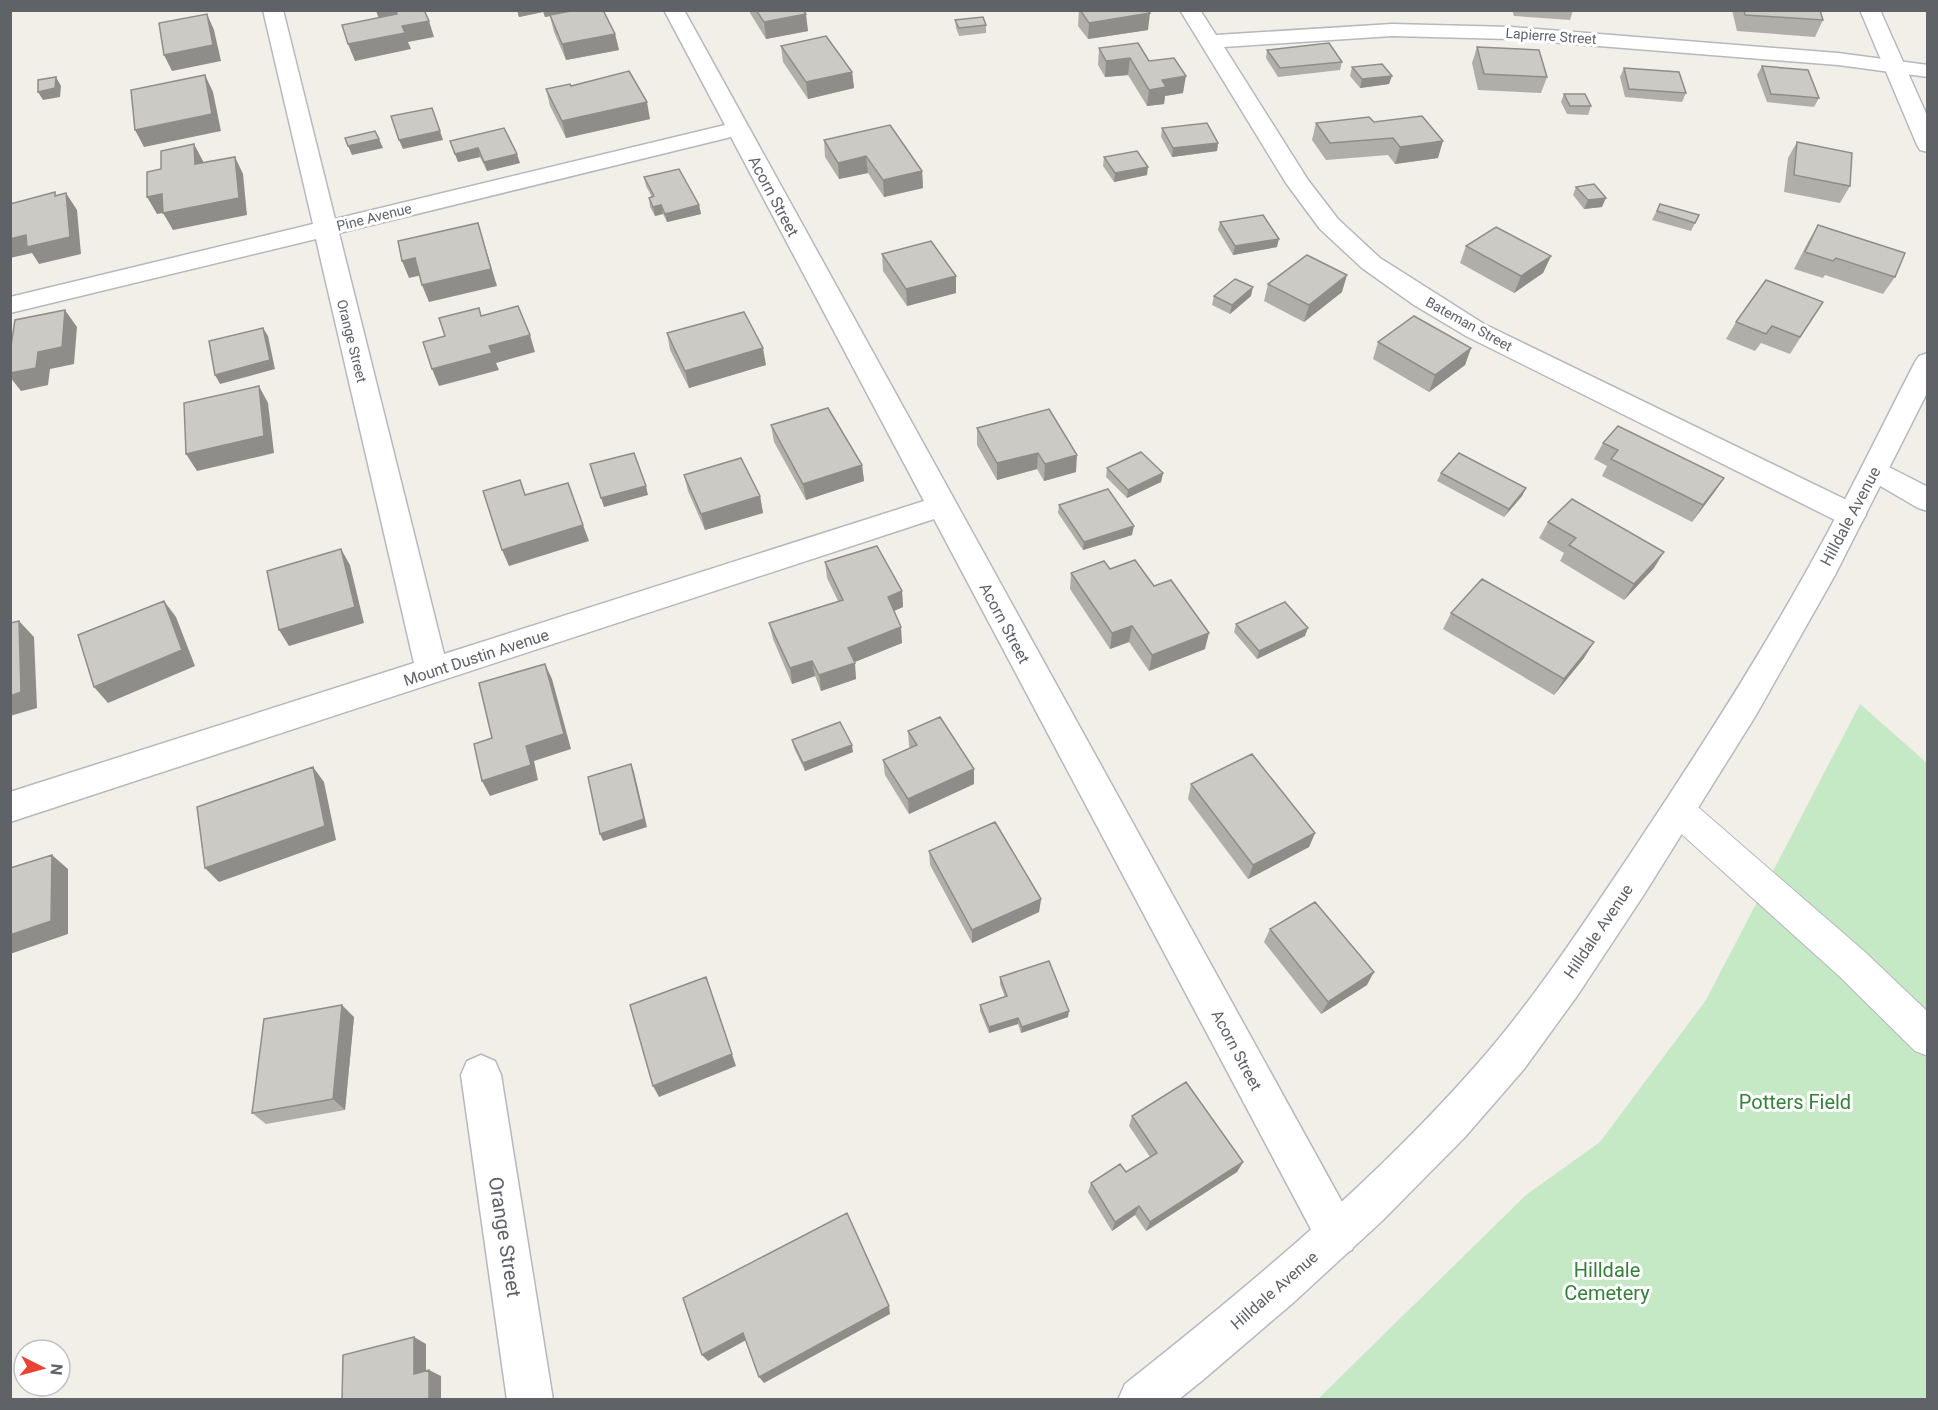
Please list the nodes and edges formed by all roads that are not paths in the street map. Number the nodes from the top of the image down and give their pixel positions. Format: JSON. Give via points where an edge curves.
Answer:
{"nodes":[{"id":1,"x":273,"y":10,"type":"edge"},
{"id":2,"x":674,"y":10,"type":"edge"},
{"id":3,"x":1190,"y":10,"type":"edge"},
{"id":4,"x":1870,"y":10,"type":"edge"},
{"id":5,"x":1210,"y":42,"type":"junction"},
{"id":6,"x":1892,"y":66,"type":"junction"},
{"id":7,"x":1928,"y":71,"type":"edge"},
{"id":8,"x":738,"y":129,"type":"junction"},
{"id":9,"x":1928,"y":145,"type":"edge"},
{"id":10,"x":325,"y":229,"type":"junction"},
{"id":11,"x":10,"y":304,"type":"edge"},
{"id":12,"x":1928,"y":362,"type":"edge"},
{"id":13,"x":1875,"y":470,"type":"junction"},
{"id":14,"x":1928,"y":501,"type":"edge"},
{"id":15,"x":942,"y":506,"type":"junction"},
{"id":16,"x":1851,"y":516,"type":"junction"},
{"id":17,"x":432,"y":671,"type":"junction"},
{"id":18,"x":10,"y":807,"type":"edge"},
{"id":19,"x":1679,"y":811,"type":"junction"},
{"id":20,"x":1928,"y":1038,"type":"edge"},
{"id":21,"x":481,"y":1075,"type":"dead end"},
{"id":22,"x":1337,"y":1235,"type":"junction"},
{"id":23,"x":530,"y":1400,"type":"edge"},
{"id":24,"x":1141,"y":1400,"type":"edge"}],
"edges":[{"from":1,"to":10,"type":"street","name":"Orange Street"},
{"from":2,"to":8,"type":"street","name":"Acorn Street"},
{"from":3,"to":5,"type":"street","name":"Bateman Street"},
{"from":4,"to":6,"type":"street"},
{"from":5,"to":6,"type":"street","name":"Lapierre Street","via":[[1392,30],[1499,33]]},
{"from":5,"to":16,"type":"street","name":"Bateman Street","via":[[1298,183],[1329,224],[1371,263],[1475,330]]},
{"from":6,"to":7,"type":"street","name":"Lapierre Street"},
{"from":6,"to":9,"type":"street"},
{"from":8,"to":10,"type":"street","name":"Pine Avenue"},
{"from":8,"to":15,"type":"street","name":"Acorn Street"},
{"from":10,"to":11,"type":"street","name":"Pine Avenue"},
{"from":10,"to":17,"type":"street","name":"Orange Street"},
{"from":12,"to":13,"type":"street","name":"Hilldale Avenue"},
{"from":13,"to":14,"type":"street"},
{"from":13,"to":16,"type":"street","name":"Hilldale Avenue"},
{"from":15,"to":17,"type":"street","name":"Mount Dustin Avenue"},
{"from":15,"to":22,"type":"street","name":"Acorn Street"},
{"from":16,"to":19,"type":"street","name":"Hilldale Avenue","via":[[1782,642]]},
{"from":17,"to":18,"type":"street","name":"Mount Dustin Avenue"},
{"from":19,"to":20,"type":"lane","via":[[1852,964]]},
{"from":19,"to":22,"type":"street","name":"Hilldale Avenue","via":[[1557,992],[1493,1076],[1413,1162]]},
{"from":21,"to":23,"type":"street","name":"Orange Street"},
{"from":22,"to":24,"type":"street","name":"Hilldale Avenue"}]}
